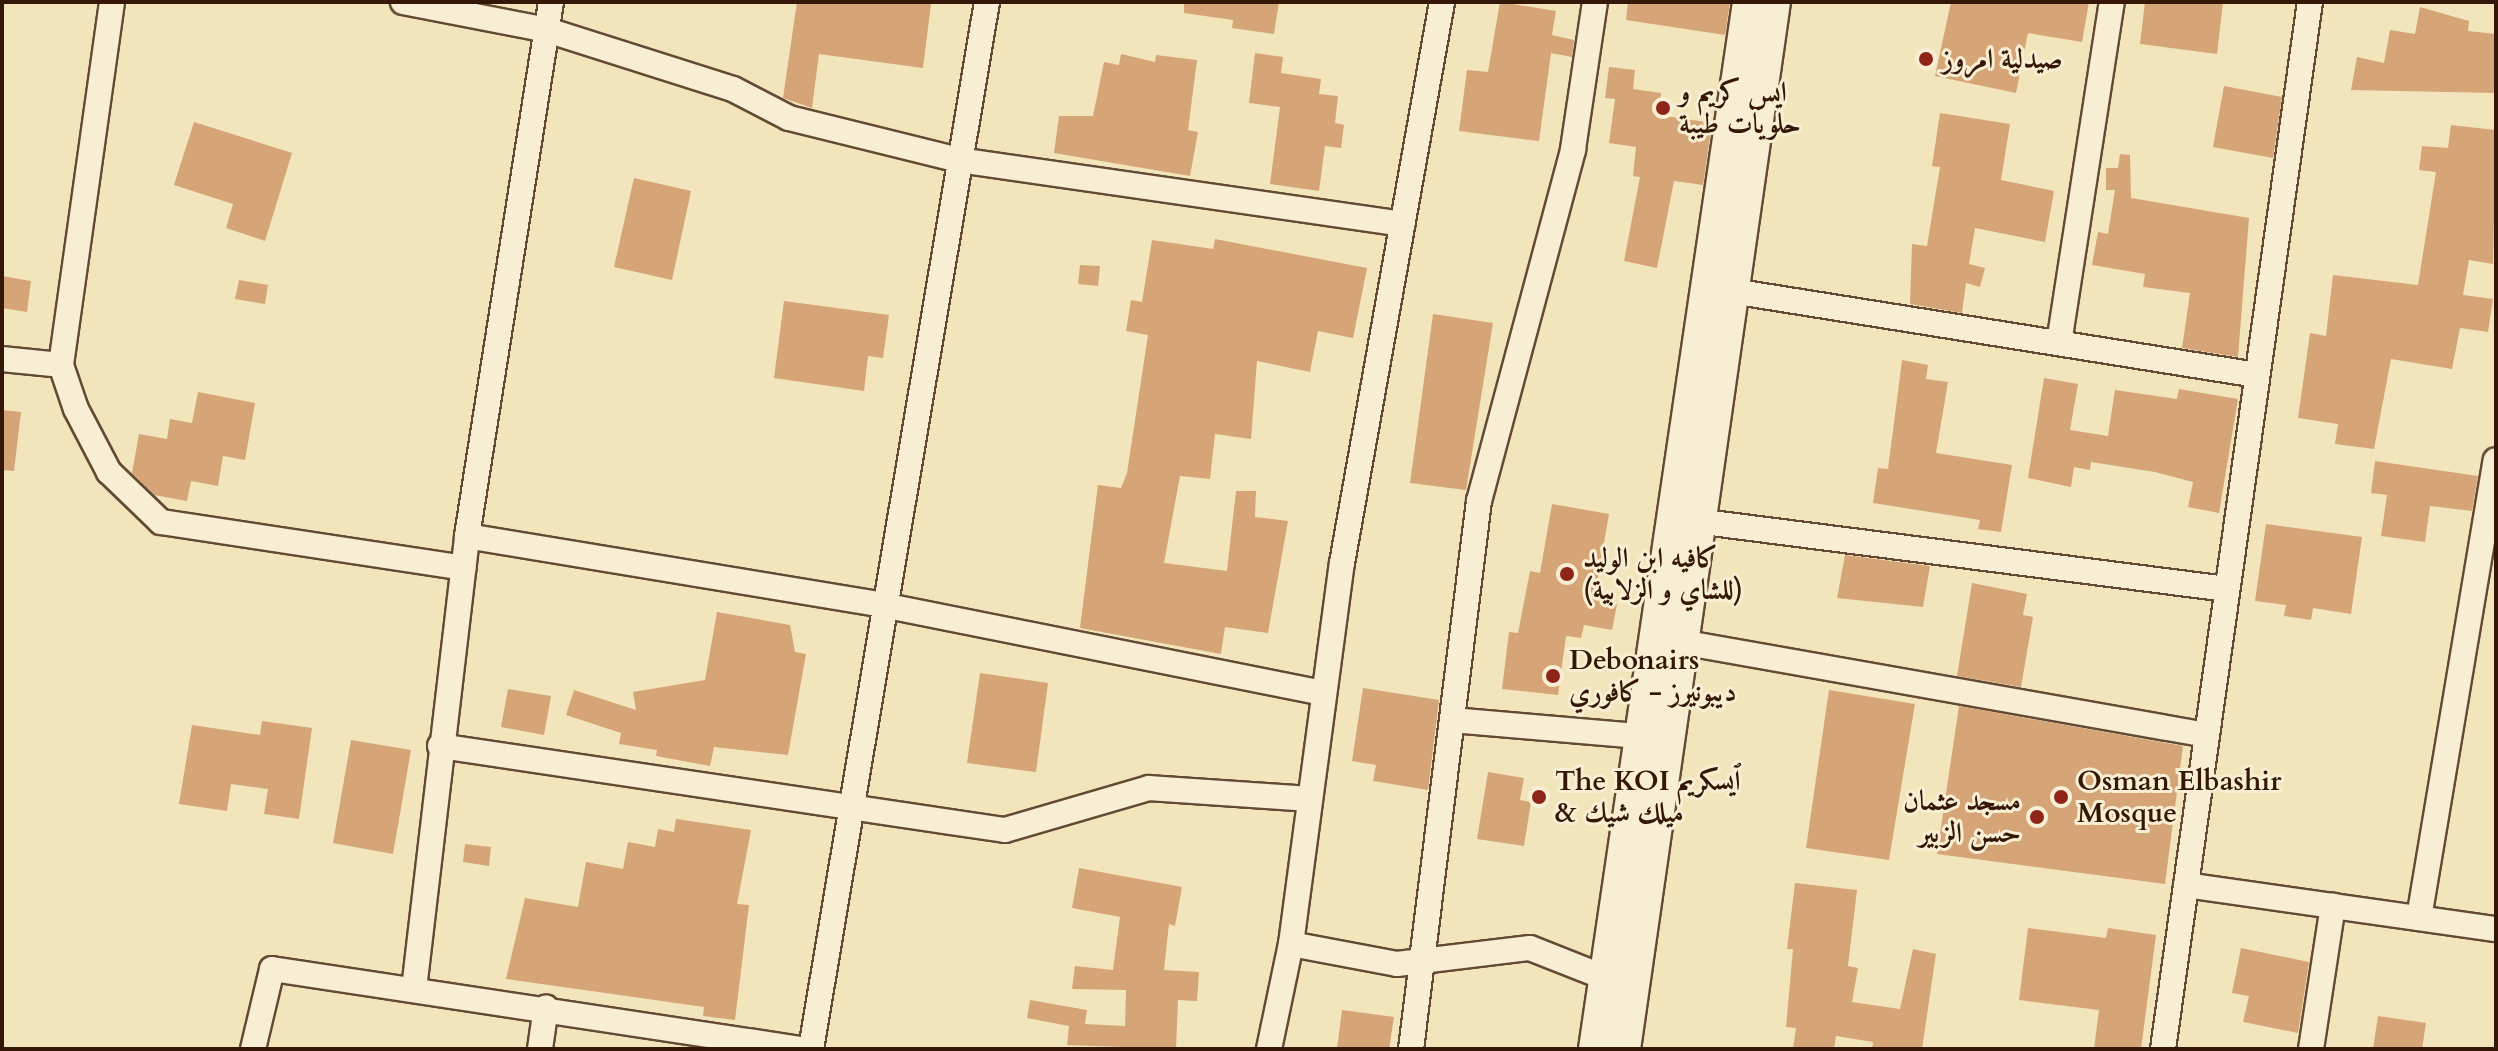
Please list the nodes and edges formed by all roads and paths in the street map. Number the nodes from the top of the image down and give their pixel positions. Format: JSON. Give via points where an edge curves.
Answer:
{"nodes":[{"id":1,"x":112,"y":2,"type":"edge"},
{"id":2,"x":403,"y":2,"type":"edge"},
{"id":3,"x":551,"y":2,"type":"edge"},
{"id":4,"x":987,"y":2,"type":"edge"},
{"id":5,"x":1442,"y":2,"type":"edge"},
{"id":6,"x":1595,"y":2,"type":"edge"},
{"id":7,"x":1749,"y":2,"type":"edge"},
{"id":8,"x":1774,"y":2,"type":"edge"},
{"id":9,"x":2112,"y":2,"type":"edge"},
{"id":10,"x":2310,"y":2,"type":"edge"},
{"id":11,"x":547,"y":30,"type":"junction"},
{"id":12,"x":959,"y":160,"type":"junction"},
{"id":13,"x":1402,"y":224,"type":"junction"},
{"id":14,"x":1732,"y":291,"type":"junction"},
{"id":15,"x":2059,"y":343,"type":"junction"},
{"id":16,"x":2,"y":359,"type":"edge"},
{"id":17,"x":61,"y":365,"type":"junction"},
{"id":18,"x":2257,"y":375,"type":"junction"},
{"id":19,"x":2496,"y":460,"type":"edge"},
{"id":20,"x":1696,"y":521,"type":"junction"},
{"id":21,"x":467,"y":536,"type":"junction"},
{"id":22,"x":2489,"y":553,"type":"edge"},
{"id":23,"x":464,"y":568,"type":"junction"},
{"id":24,"x":2227,"y":589,"type":"junction"},
{"id":25,"x":888,"y":606,"type":"junction"},
{"id":26,"x":1658,"y":609,"type":"junction"},
{"id":27,"x":1681,"y":642,"type":"junction"},
{"id":28,"x":1322,"y":693,"type":"junction"},
{"id":29,"x":1452,"y":720,"type":"junction"},
{"id":30,"x":2207,"y":735,"type":"junction"},
{"id":31,"x":1639,"y":736,"type":"junction"},
{"id":32,"x":440,"y":746,"type":"junction"},
{"id":33,"x":1310,"y":799,"type":"junction"},
{"id":34,"x":856,"y":810,"type":"junction"},
{"id":35,"x":2186,"y":885,"type":"junction"},
{"id":36,"x":2333,"y":906,"type":"junction"},
{"id":37,"x":2419,"y":918,"type":"junction"},
{"id":38,"x":2496,"y":929,"type":"edge"},
{"id":39,"x":1291,"y":944,"type":"junction"},
{"id":40,"x":1418,"y":964,"type":"junction"},
{"id":41,"x":1606,"y":978,"type":"junction"},
{"id":42,"x":414,"y":989,"type":"junction"},
{"id":43,"x":546,"y":1007,"type":"junction"},
{"id":44,"x":1604,"y":1041,"type":"edge"},
{"id":45,"x":253,"y":1049,"type":"edge"},
{"id":46,"x":540,"y":1049,"type":"edge"},
{"id":47,"x":801,"y":1049,"type":"edge"},
{"id":48,"x":811,"y":1049,"type":"edge"},
{"id":49,"x":1269,"y":1049,"type":"edge"},
{"id":50,"x":1411,"y":1049,"type":"edge"},
{"id":51,"x":1624,"y":1049,"type":"edge"},
{"id":52,"x":2163,"y":1049,"type":"edge"},
{"id":53,"x":2311,"y":1049,"type":"edge"}],
"edges":[{"from":1,"to":17,"type":"street"},
{"from":2,"to":11,"type":"street"},
{"from":3,"to":11,"type":"street"},
{"from":4,"to":12,"type":"street"},
{"from":5,"to":13,"type":"street"},
{"from":6,"to":29,"type":"street","via":[[1573,149],[1479,501]]},
{"from":7,"to":26,"type":"street"},
{"from":8,"to":14,"type":"street"},
{"from":9,"to":15,"type":"street"},
{"from":10,"to":18,"type":"street"},
{"from":11,"to":12,"type":"street","via":[[733,89],[789,118]]},
{"from":11,"to":21,"type":"street"},
{"from":12,"to":13,"type":"street"},
{"from":12,"to":25,"type":"street"},
{"from":13,"to":28,"type":"street"},
{"from":14,"to":15,"type":"street"},
{"from":14,"to":20,"type":"street"},
{"from":15,"to":18,"type":"street"},
{"from":16,"to":17,"type":"street"},
{"from":17,"to":23,"type":"street","via":[[76,409],[109,472],[161,522]]},
{"from":18,"to":24,"type":"street"},
{"from":19,"to":22,"type":"street"},
{"from":20,"to":24,"type":"street"},
{"from":20,"to":27,"type":"street"},
{"from":21,"to":23,"type":"street"},
{"from":21,"to":25,"type":"street"},
{"from":22,"to":37,"type":"street"},
{"from":23,"to":32,"type":"street"},
{"from":24,"to":30,"type":"street"},
{"from":25,"to":28,"type":"street"},
{"from":25,"to":34,"type":"street"},
{"from":26,"to":27,"type":"street"},
{"from":26,"to":31,"type":"street"},
{"from":27,"to":30,"type":"street"},
{"from":27,"to":51,"type":"street"},
{"from":28,"to":33,"type":"street"},
{"from":29,"to":31,"type":"street"},
{"from":29,"to":40,"type":"street"},
{"from":30,"to":35,"type":"street"},
{"from":31,"to":41,"type":"street"},
{"from":32,"to":34,"type":"street"},
{"from":32,"to":42,"type":"street"},
{"from":33,"to":34,"type":"street","via":[[1149,788],[1005,830]]},
{"from":33,"to":39,"type":"street"},
{"from":34,"to":48,"type":"street"},
{"from":35,"to":36,"type":"street"},
{"from":35,"to":52,"type":"street"},
{"from":36,"to":37,"type":"street"},
{"from":36,"to":53,"type":"street"},
{"from":37,"to":38,"type":"street"},
{"from":39,"to":40,"type":"street"},
{"from":39,"to":49,"type":"street"},
{"from":40,"to":41,"type":"street","via":[[1460,952],[1530,948]]},
{"from":40,"to":50,"type":"street"},
{"from":41,"to":44,"type":"street"},
{"from":42,"to":43,"type":"street"},
{"from":42,"to":45,"type":"street","via":[[272,969]]},
{"from":43,"to":46,"type":"street"},
{"from":43,"to":47,"type":"street"}]}
